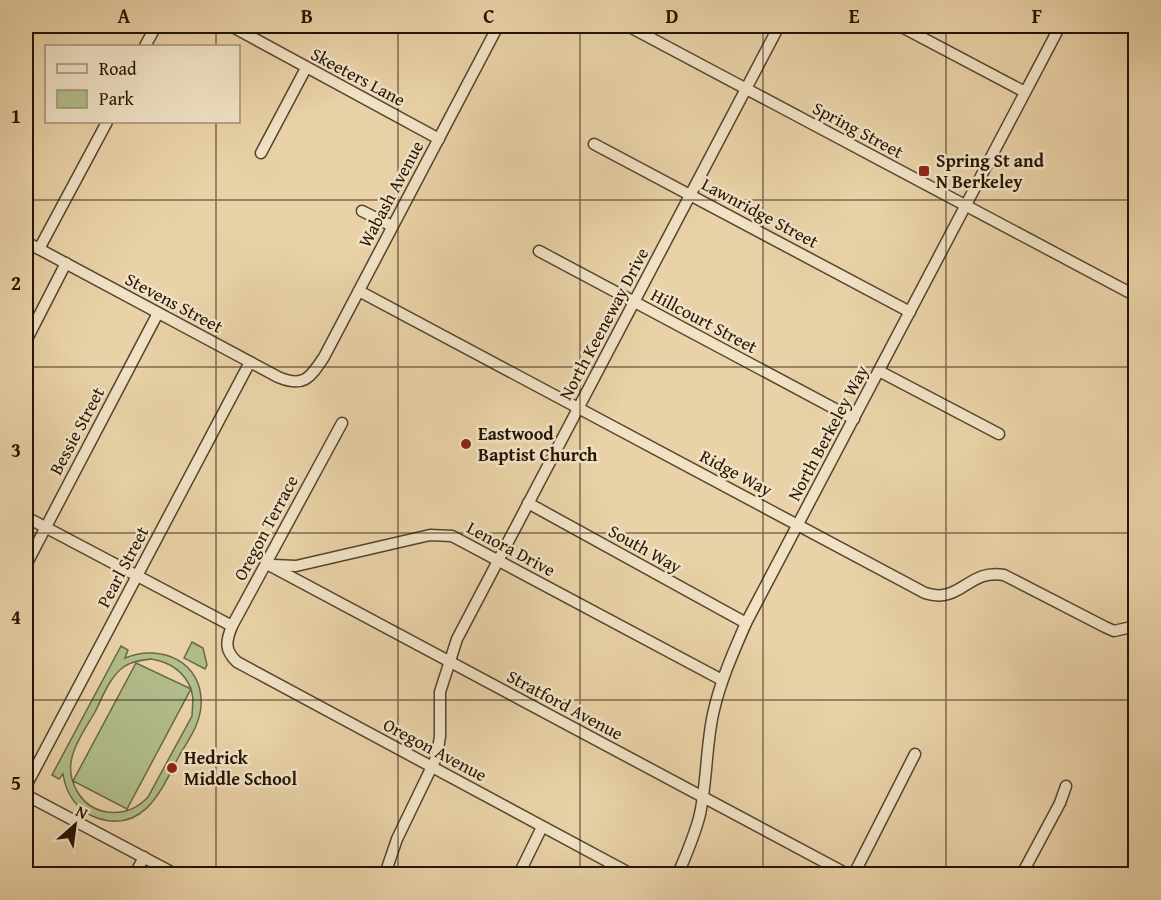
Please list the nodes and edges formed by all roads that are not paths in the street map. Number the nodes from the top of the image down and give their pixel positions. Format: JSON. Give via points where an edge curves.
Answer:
{"nodes":[{"id":1,"x":156,"y":26,"type":"edge"},
{"id":2,"x":231,"y":26,"type":"edge"},
{"id":3,"x":498,"y":26,"type":"edge"},
{"id":4,"x":628,"y":26,"type":"edge"},
{"id":5,"x":780,"y":26,"type":"edge"},
{"id":6,"x":900,"y":26,"type":"edge"},
{"id":7,"x":1060,"y":26,"type":"edge"},
{"id":8,"x":146,"y":45,"type":"edge"},
{"id":9,"x":306,"y":68,"type":"junction"},
{"id":10,"x":746,"y":89,"type":"junction"},
{"id":11,"x":1025,"y":92,"type":"junction"},
{"id":12,"x":106,"y":123,"type":"edge"},
{"id":13,"x":439,"y":139,"type":"junction"},
{"id":14,"x":594,"y":144,"type":"dead end"},
{"id":15,"x":261,"y":153,"type":"dead end"},
{"id":16,"x":691,"y":194,"type":"junction"},
{"id":17,"x":965,"y":206,"type":"junction"},
{"id":18,"x":362,"y":211,"type":"dead end"},
{"id":19,"x":392,"y":226,"type":"junction"},
{"id":20,"x":26,"y":242,"type":"edge"},
{"id":21,"x":39,"y":249,"type":"junction"},
{"id":22,"x":539,"y":251,"type":"dead end"},
{"id":23,"x":66,"y":263,"type":"junction"},
{"id":24,"x":359,"y":291,"type":"junction"},
{"id":25,"x":1136,"y":297,"type":"edge"},
{"id":26,"x":634,"y":302,"type":"junction"},
{"id":27,"x":910,"y":312,"type":"junction"},
{"id":28,"x":158,"y":313,"type":"junction"},
{"id":29,"x":26,"y":341,"type":"edge"},
{"id":30,"x":250,"y":362,"type":"junction"},
{"id":31,"x":879,"y":370,"type":"junction"},
{"id":32,"x":310,"y":377,"type":"joint"},
{"id":33,"x":579,"y":407,"type":"junction"},
{"id":34,"x":854,"y":419,"type":"junction"},
{"id":35,"x":342,"y":423,"type":"dead end"},
{"id":36,"x":999,"y":434,"type":"dead end"},
{"id":37,"x":528,"y":503,"type":"junction"},
{"id":38,"x":26,"y":517,"type":"edge"},
{"id":39,"x":798,"y":525,"type":"junction"},
{"id":40,"x":45,"y":528,"type":"junction"},
{"id":41,"x":498,"y":560,"type":"junction"},
{"id":42,"x":267,"y":564,"type":"junction"},
{"id":43,"x":26,"y":565,"type":"edge"},
{"id":44,"x":137,"y":577,"type":"junction"},
{"id":45,"x":746,"y":623,"type":"junction"},
{"id":46,"x":232,"y":626,"type":"junction"},
{"id":47,"x":1136,"y":627,"type":"edge"},
{"id":48,"x":227,"y":651,"type":"joint"},
{"id":49,"x":449,"y":662,"type":"junction"},
{"id":50,"x":722,"y":680,"type":"junction"},
{"id":51,"x":915,"y":754,"type":"dead end"},
{"id":52,"x":432,"y":768,"type":"junction"},
{"id":53,"x":26,"y":786,"type":"edge"},
{"id":54,"x":1066,"y":786,"type":"dead end"},
{"id":55,"x":26,"y":795,"type":"edge"},
{"id":56,"x":702,"y":796,"type":"junction"},
{"id":57,"x":542,"y":826,"type":"junction"},
{"id":58,"x":144,"y":857,"type":"junction"},
{"id":59,"x":135,"y":874,"type":"edge"},
{"id":60,"x":176,"y":874,"type":"edge"},
{"id":61,"x":385,"y":874,"type":"edge"},
{"id":62,"x":519,"y":874,"type":"edge"},
{"id":63,"x":631,"y":874,"type":"edge"},
{"id":64,"x":678,"y":874,"type":"edge"},
{"id":65,"x":847,"y":874,"type":"edge"},
{"id":66,"x":854,"y":874,"type":"edge"},
{"id":67,"x":1022,"y":874,"type":"edge"}],
"edges":[{"from":1,"to":8,"type":"street"},
{"from":2,"to":9,"type":"street","name":"Skeeters Lane"},
{"from":3,"to":13,"type":"street","name":"Wabash Avenue"},
{"from":4,"to":10,"type":"street","name":"Spring Street"},
{"from":5,"to":10,"type":"street","name":"North Keeneway Drive"},
{"from":6,"to":11,"type":"street"},
{"from":7,"to":11,"type":"street","name":"North Berkeley Way"},
{"from":9,"to":13,"type":"street","name":"Skeeters Lane"},
{"from":9,"to":15,"type":"street"},
{"from":10,"to":16,"type":"street","name":"North Keeneway Drive"},
{"from":10,"to":17,"type":"street","name":"Spring Street"},
{"from":11,"to":17,"type":"street","name":"North Berkeley Way"},
{"from":12,"to":21,"type":"street"},
{"from":13,"to":19,"type":"street","name":"Wabash Avenue"},
{"from":14,"to":16,"type":"street","name":"Lawnridge Street"},
{"from":16,"to":26,"type":"street","name":"North Keeneway Drive"},
{"from":16,"to":27,"type":"street","name":"Lawnridge Street"},
{"from":17,"to":25,"type":"street","name":"Spring Street"},
{"from":17,"to":27,"type":"street","name":"North Berkeley Way"},
{"from":18,"to":19,"type":"street"},
{"from":19,"to":24,"type":"street","name":"Wabash Avenue"},
{"from":20,"to":21,"type":"street","name":"Stevens Street"},
{"from":21,"to":23,"type":"street","name":"Stevens Street"},
{"from":22,"to":26,"type":"street","name":"Hillcourt Street"},
{"from":23,"to":28,"type":"street","name":"Stevens Street"},
{"from":23,"to":29,"type":"street"},
{"from":24,"to":32,"type":"street","name":"Wabash Avenue"},
{"from":24,"to":33,"type":"street","name":"Ridge Way"},
{"from":26,"to":33,"type":"street","name":"North Keeneway Drive"},
{"from":26,"to":34,"type":"street","name":"Hillcourt Street"},
{"from":27,"to":31,"type":"street","name":"North Berkeley Way"},
{"from":28,"to":30,"type":"street","name":"Stevens Street"},
{"from":28,"to":40,"type":"street","name":"Bessie Street"},
{"from":30,"to":32,"type":"street","name":"Stevens Street","via":[[291,382]]},
{"from":30,"to":44,"type":"street","name":"Pearl Street"},
{"from":31,"to":34,"type":"street","name":"North Berkeley Way"},
{"from":31,"to":36,"type":"street"},
{"from":33,"to":37,"type":"street","name":"North Keeneway Drive"},
{"from":33,"to":39,"type":"street","name":"Ridge Way"},
{"from":34,"to":39,"type":"street","name":"North Berkeley Way"},
{"from":35,"to":42,"type":"street","name":"Oregon Terrace"},
{"from":37,"to":41,"type":"street","name":"North Keeneway Drive"},
{"from":37,"to":45,"type":"street","name":"South Way"},
{"from":38,"to":40,"type":"street"},
{"from":39,"to":45,"type":"street","name":"North Berkeley Way"},
{"from":39,"to":47,"type":"street","name":"Ridge Way","via":[[925,593],[951,594],[975,578],[1004,575],[1114,631]]},
{"from":40,"to":43,"type":"street","name":"Bessie Street"},
{"from":40,"to":44,"type":"street"},
{"from":41,"to":42,"type":"street","name":"Lenora Drive","via":[[444,534],[296,566]]},
{"from":41,"to":49,"type":"street","name":"North Keeneway Drive"},
{"from":41,"to":50,"type":"street","name":"Lenora Drive"},
{"from":42,"to":46,"type":"street","name":"Oregon Terrace"},
{"from":42,"to":49,"type":"street","name":"Stratford Avenue"},
{"from":44,"to":46,"type":"street"},
{"from":44,"to":53,"type":"street","name":"Pearl Street"},
{"from":45,"to":50,"type":"street","name":"North Berkeley Way"},
{"from":46,"to":48,"type":"street","name":"Oregon Terrace"},
{"from":48,"to":52,"type":"street","name":"Oregon Avenue","via":[[237,662]]},
{"from":49,"to":52,"type":"street","name":"North Keeneway Drive","via":[[440,692],[440,746]]},
{"from":49,"to":56,"type":"street","name":"Stratford Avenue"},
{"from":50,"to":56,"type":"street","name":"North Berkeley Way","via":[[710,731]]},
{"from":51,"to":66,"type":"street"},
{"from":52,"to":57,"type":"street","name":"Oregon Avenue"},
{"from":52,"to":61,"type":"street","name":"North Keeneway Drive","via":[[397,839]]},
{"from":54,"to":67,"type":"street"},
{"from":55,"to":58,"type":"street"},
{"from":56,"to":64,"type":"street","name":"North Berkeley Way","via":[[695,832]]},
{"from":56,"to":65,"type":"street","name":"Stratford Avenue"},
{"from":57,"to":62,"type":"street"},
{"from":57,"to":63,"type":"street","name":"Oregon Avenue"},
{"from":58,"to":59,"type":"street"},
{"from":58,"to":60,"type":"street"}]}
